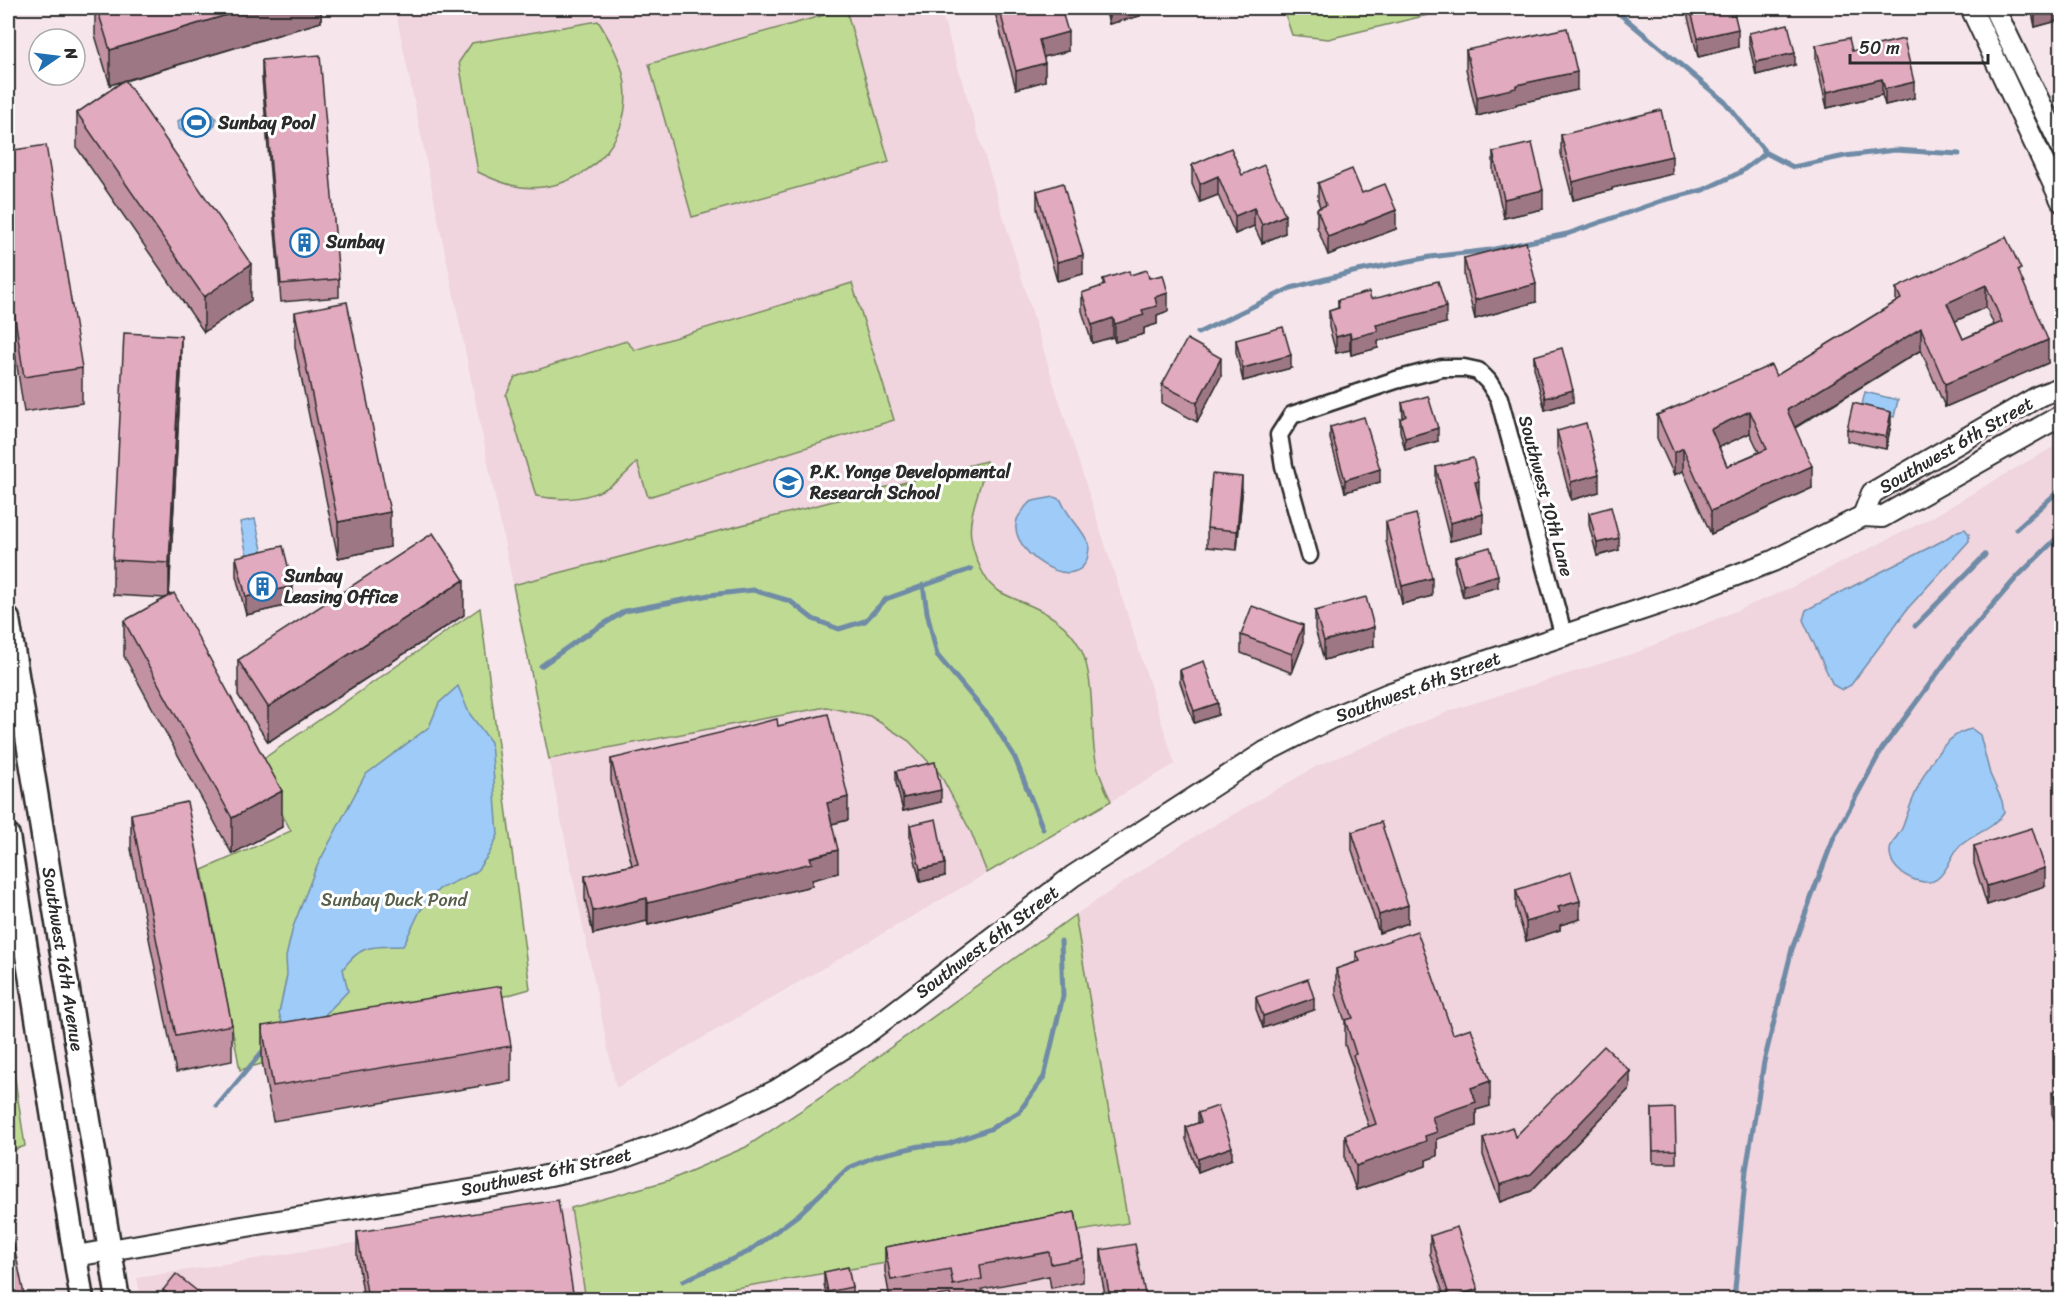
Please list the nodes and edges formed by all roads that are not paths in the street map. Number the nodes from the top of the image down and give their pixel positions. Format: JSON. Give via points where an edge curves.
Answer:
{"nodes":[{"id":1,"x":1971,"y":8,"type":"edge"},
{"id":2,"x":1994,"y":8,"type":"edge"},
{"id":3,"x":2028,"y":79,"type":"junction"},
{"id":4,"x":2008,"y":87,"type":"junction"},
{"id":5,"x":2061,"y":148,"type":"edge"},
{"id":6,"x":2061,"y":202,"type":"edge"},
{"id":7,"x":2061,"y":387,"type":"edge"},
{"id":8,"x":2061,"y":415,"type":"edge"},
{"id":9,"x":1863,"y":516,"type":"junction"},
{"id":10,"x":1309,"y":555,"type":"dead end"},
{"id":11,"x":8,"y":619,"type":"edge"},
{"id":12,"x":1563,"y":637,"type":"junction"},
{"id":13,"x":8,"y":836,"type":"edge"},
{"id":14,"x":110,"y":1250,"type":"junction"},
{"id":15,"x":76,"y":1256,"type":"junction"},
{"id":16,"x":82,"y":1299,"type":"edge"},
{"id":17,"x":118,"y":1299,"type":"edge"}],
"edges":[{"from":1,"to":4,"type":"street"},
{"from":2,"to":3,"type":"street"},
{"from":3,"to":4,"type":"street"},
{"from":3,"to":5,"type":"street"},
{"from":4,"to":6,"type":"street"},
{"from":7,"to":9,"type":"street","name":"Southwest 6th Street","via":[[2039,396],[1872,494]]},
{"from":8,"to":9,"type":"street","name":"Southwest 6th Street","via":[[1882,517]]},
{"from":9,"to":12,"type":"street","name":"Southwest 6th Street","via":[[1773,561]]},
{"from":10,"to":12,"type":"street","name":"Southwest 10th Lane","via":[[1279,435],[1292,415],[1442,368],[1478,371],[1499,398]]},
{"from":11,"to":14,"type":"main road","name":"Southwest 16th Avenue"},
{"from":12,"to":14,"type":"street","name":"Southwest 6th Street","via":[[1388,694],[1265,752],[1073,876],[862,1036],[777,1090],[683,1136],[611,1162],[508,1184]]},
{"from":13,"to":15,"type":"main road","name":"Southwest 16th Avenue"},
{"from":14,"to":15,"type":"street","name":"Southwest 6th Street"},
{"from":14,"to":17,"type":"main road","name":"Southwest 16th Avenue"},
{"from":15,"to":16,"type":"main road","name":"Southwest 16th Avenue"}]}
